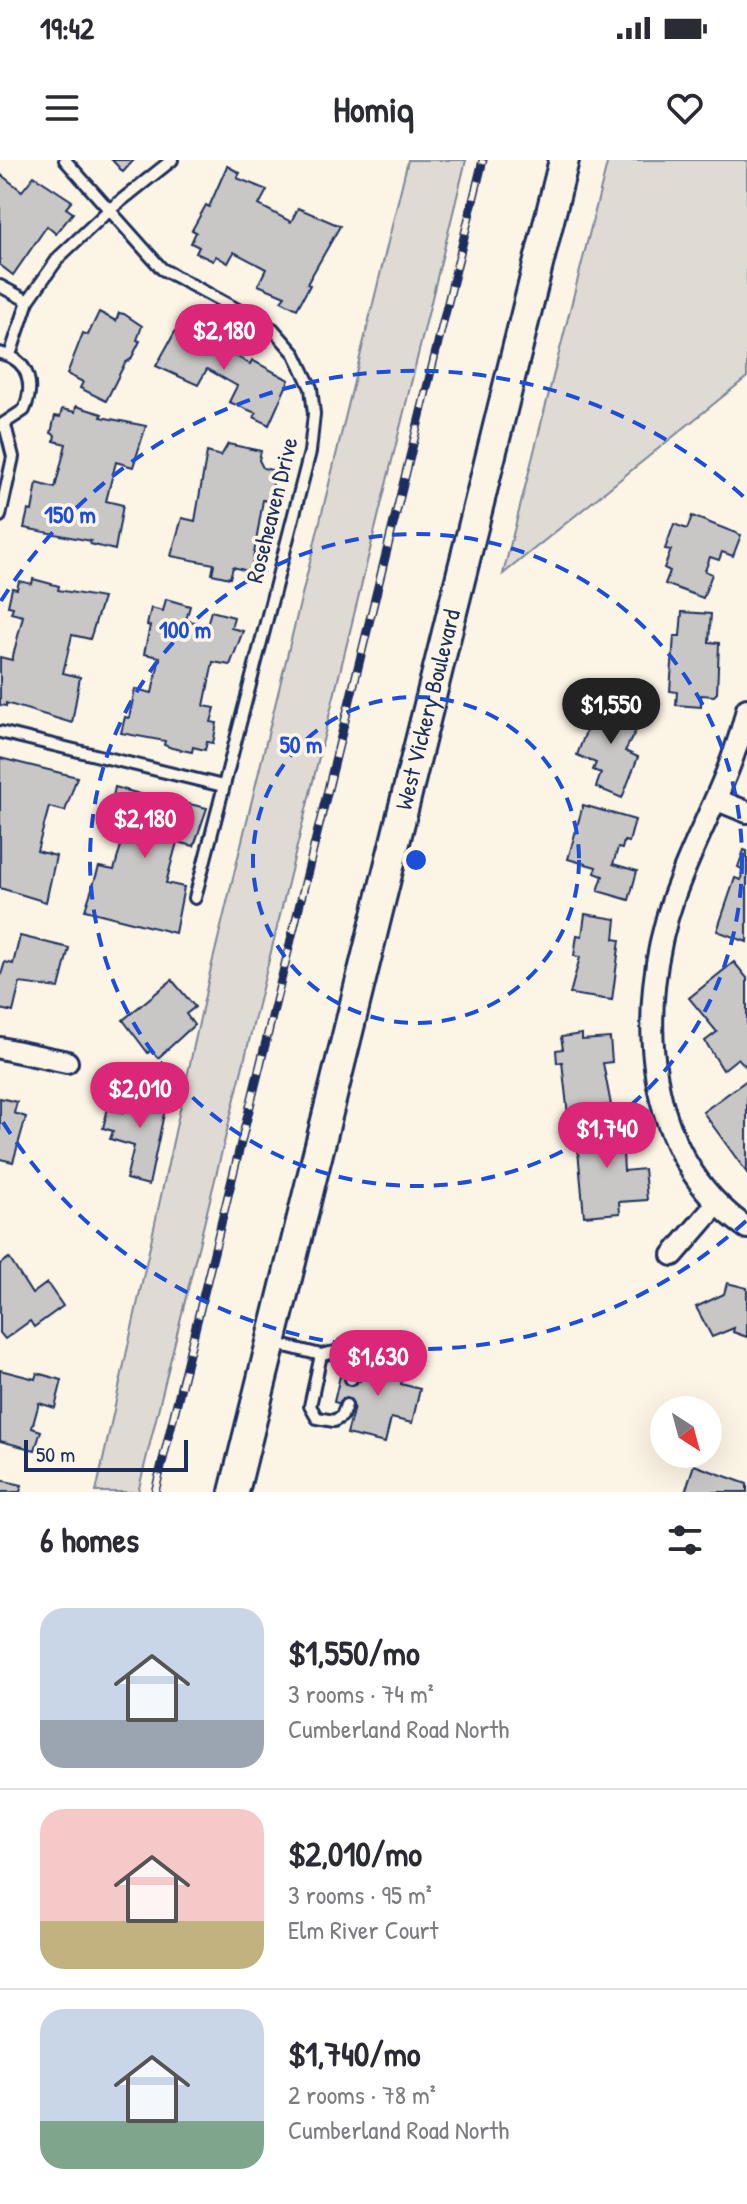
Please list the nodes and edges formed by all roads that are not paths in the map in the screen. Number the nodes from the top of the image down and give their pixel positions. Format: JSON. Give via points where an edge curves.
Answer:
{"nodes":[{"id":1,"x":65,"y":160,"type":"edge"},
{"id":2,"x":172,"y":160,"type":"edge"},
{"id":3,"x":564,"y":160,"type":"edge"},
{"id":4,"x":108,"y":211,"type":"junction"},
{"id":5,"x":0,"y":286,"type":"edge"},
{"id":6,"x":28,"y":301,"type":"junction"},
{"id":7,"x":5,"y":354,"type":"edge"},
{"id":8,"x":3,"y":425,"type":"edge"},
{"id":9,"x":0,"y":516,"type":"edge"},
{"id":10,"x":747,"y":709,"type":"edge"},
{"id":11,"x":0,"y":732,"type":"edge"},
{"id":12,"x":223,"y":786,"type":"junction"},
{"id":13,"x":717,"y":800,"type":"junction"},
{"id":14,"x":747,"y":812,"type":"edge"},
{"id":15,"x":195,"y":898,"type":"dead end"},
{"id":16,"x":0,"y":1048,"type":"edge"},
{"id":17,"x":67,"y":1062,"type":"dead end"},
{"id":18,"x":716,"y":1205,"type":"junction"},
{"id":19,"x":747,"y":1228,"type":"edge"},
{"id":20,"x":673,"y":1255,"type":"dead end"},
{"id":21,"x":271,"y":1342,"type":"junction"},
{"id":22,"x":321,"y":1355,"type":"junction"},
{"id":23,"x":351,"y":1379,"type":"dead end"},
{"id":24,"x":346,"y":1405,"type":"dead end"},
{"id":25,"x":234,"y":1492,"type":"edge"}],
"edges":[{"from":1,"to":4,"type":"lane","name":"Roseheaven Drive"},
{"from":2,"to":4,"type":"lane"},
{"from":3,"to":21,"type":"main road","name":"West Vickery Boulevard"},
{"from":4,"to":6,"type":"lane","via":[[59,257]]},
{"from":4,"to":12,"type":"lane","name":"Roseheaven Drive","via":[[162,269],[273,329],[295,354],[311,388],[310,452]]},
{"from":5,"to":6,"type":"lane"},
{"from":6,"to":7,"type":"lane"},
{"from":7,"to":8,"type":"lane","via":[[24,367],[31,388],[24,410]]},
{"from":8,"to":9,"type":"lane","via":[[13,457]]},
{"from":10,"to":13,"type":"street"},
{"from":11,"to":12,"type":"lane"},
{"from":12,"to":15,"type":"lane","name":"Roseheaven Drive"},
{"from":13,"to":14,"type":"street"},
{"from":13,"to":18,"type":"street","via":[[674,897],[658,961],[653,1015],[666,1123],[689,1172]]},
{"from":16,"to":17,"type":"street"},
{"from":18,"to":19,"type":"street"},
{"from":18,"to":20,"type":"street"},
{"from":21,"to":22,"type":"lane"},
{"from":21,"to":25,"type":"main road","name":"West Vickery Boulevard"},
{"from":22,"to":23,"type":"lane","via":[[349,1349]]},
{"from":22,"to":24,"type":"lane","via":[[310,1406],[317,1418],[334,1421]]}]}
